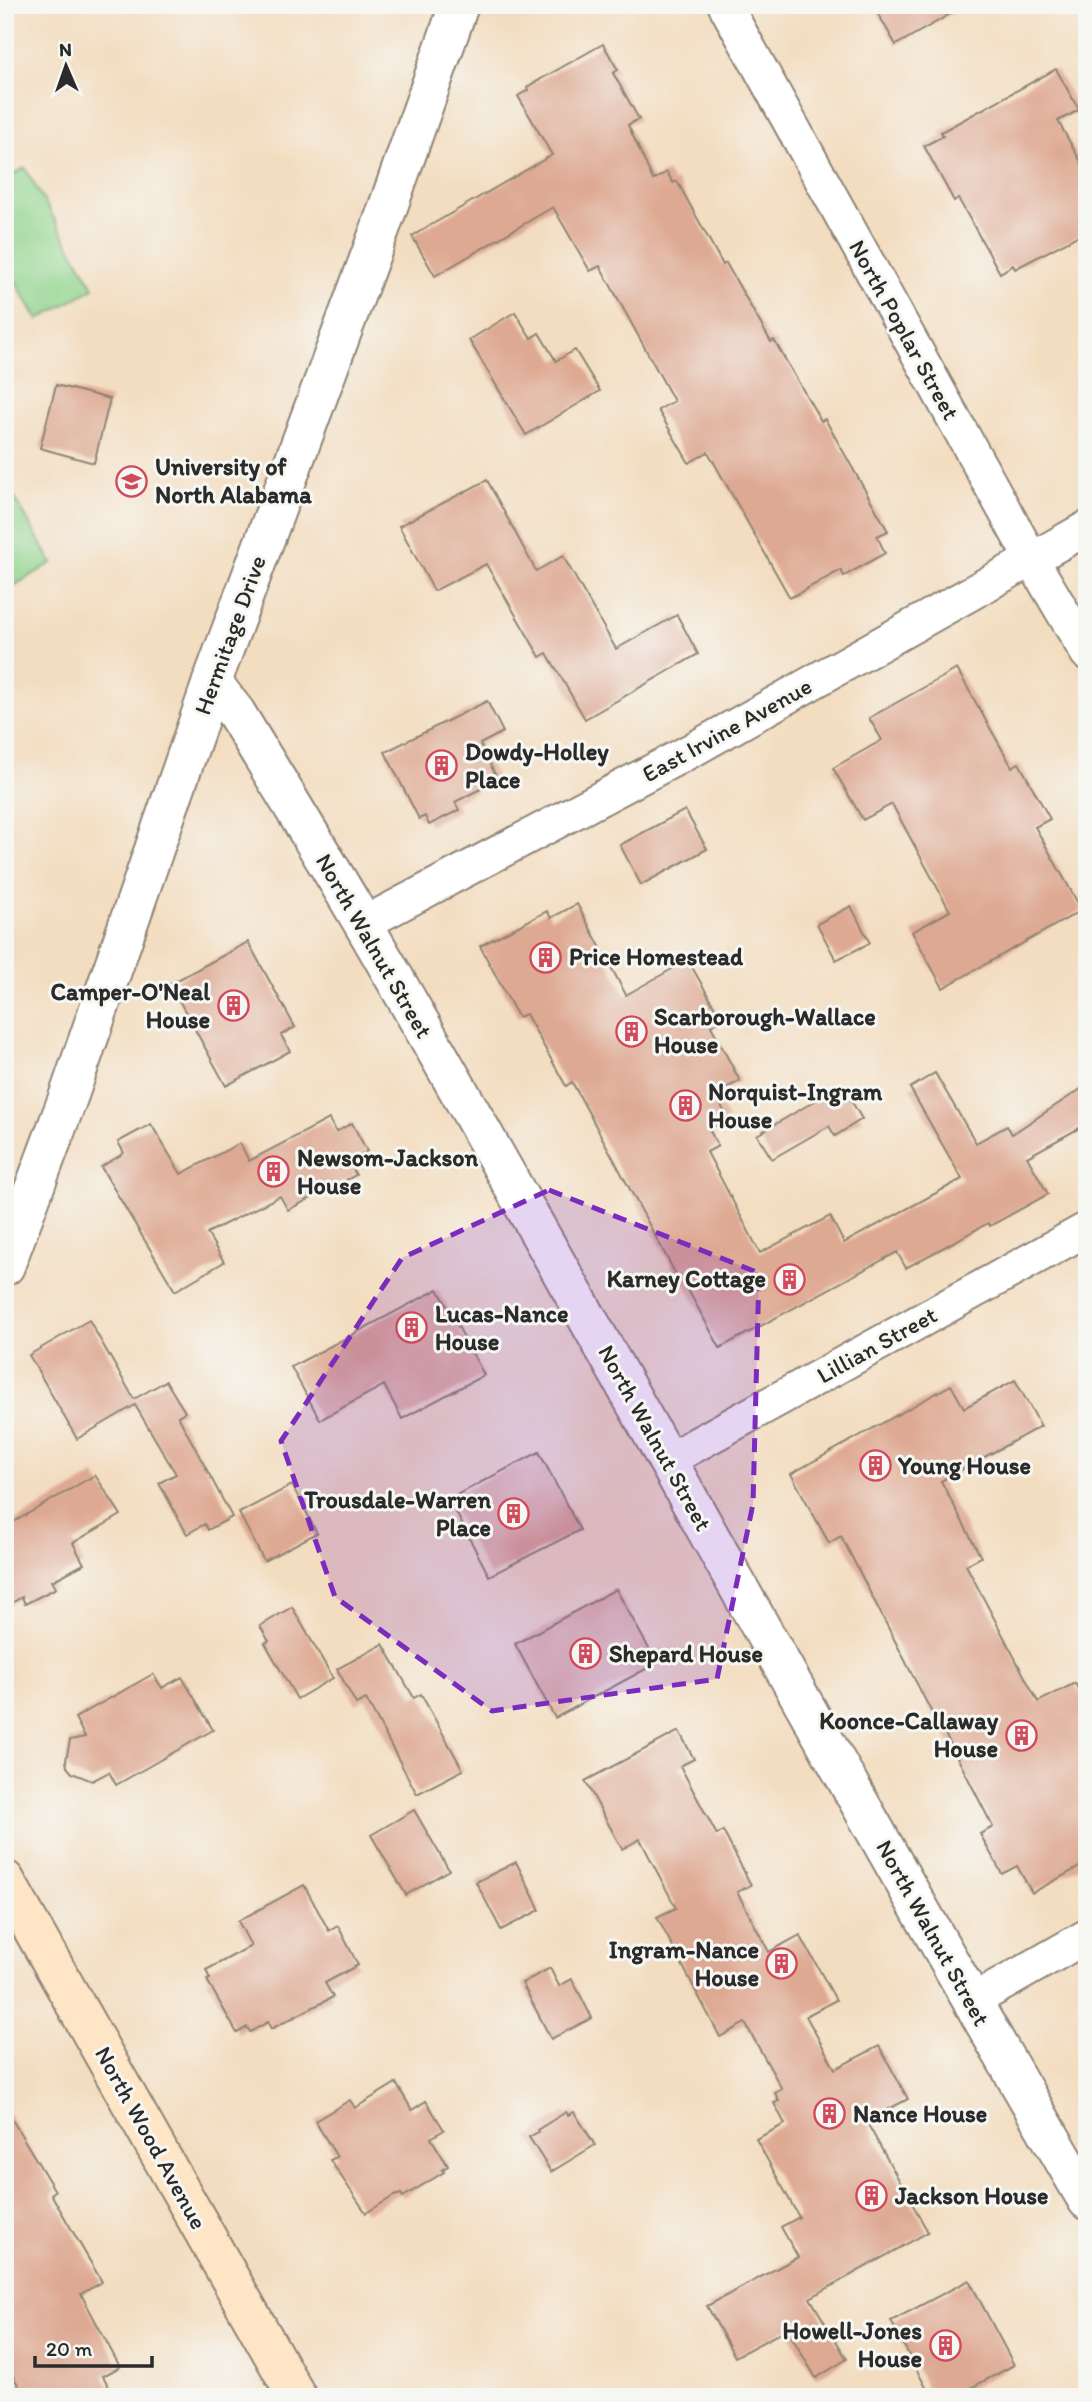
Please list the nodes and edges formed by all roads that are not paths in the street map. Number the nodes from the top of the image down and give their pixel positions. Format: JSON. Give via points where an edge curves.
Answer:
{"nodes":[{"id":1,"x":459,"y":5,"type":"edge"},
{"id":2,"x":724,"y":5,"type":"edge"},
{"id":3,"x":1087,"y":528,"type":"edge"},
{"id":4,"x":1032,"y":560,"type":"junction"},
{"id":5,"x":1087,"y":653,"type":"edge"},
{"id":6,"x":212,"y":682,"type":"junction"},
{"id":7,"x":363,"y":923,"type":"junction"},
{"id":8,"x":1087,"y":1229,"type":"edge"},
{"id":9,"x":5,"y":1266,"type":"edge"},
{"id":10,"x":668,"y":1460,"type":"junction"},
{"id":11,"x":5,"y":1880,"type":"edge"},
{"id":12,"x":1087,"y":1937,"type":"edge"},
{"id":13,"x":971,"y":2002,"type":"junction"},
{"id":14,"x":1087,"y":2200,"type":"edge"},
{"id":15,"x":297,"y":2397,"type":"edge"}],
"edges":[{"from":1,"to":6,"type":"street","name":"Hermitage Drive"},
{"from":2,"to":4,"type":"street","name":"North Poplar Street"},
{"from":3,"to":4,"type":"street","name":"East Irvine Avenue"},
{"from":4,"to":5,"type":"street","name":"North Poplar Street"},
{"from":4,"to":7,"type":"street","name":"East Irvine Avenue","via":[[694,749]]},
{"from":6,"to":7,"type":"street","name":"North Walnut Street","via":[[236,713]]},
{"from":6,"to":9,"type":"street","name":"Hermitage Drive"},
{"from":7,"to":10,"type":"street","name":"North Walnut Street"},
{"from":8,"to":10,"type":"street","name":"Lillian Street"},
{"from":10,"to":13,"type":"street","name":"North Walnut Street"},
{"from":11,"to":15,"type":"main road","name":"North Wood Avenue"},
{"from":12,"to":13,"type":"street"},
{"from":13,"to":14,"type":"street","name":"North Walnut Street"}]}
